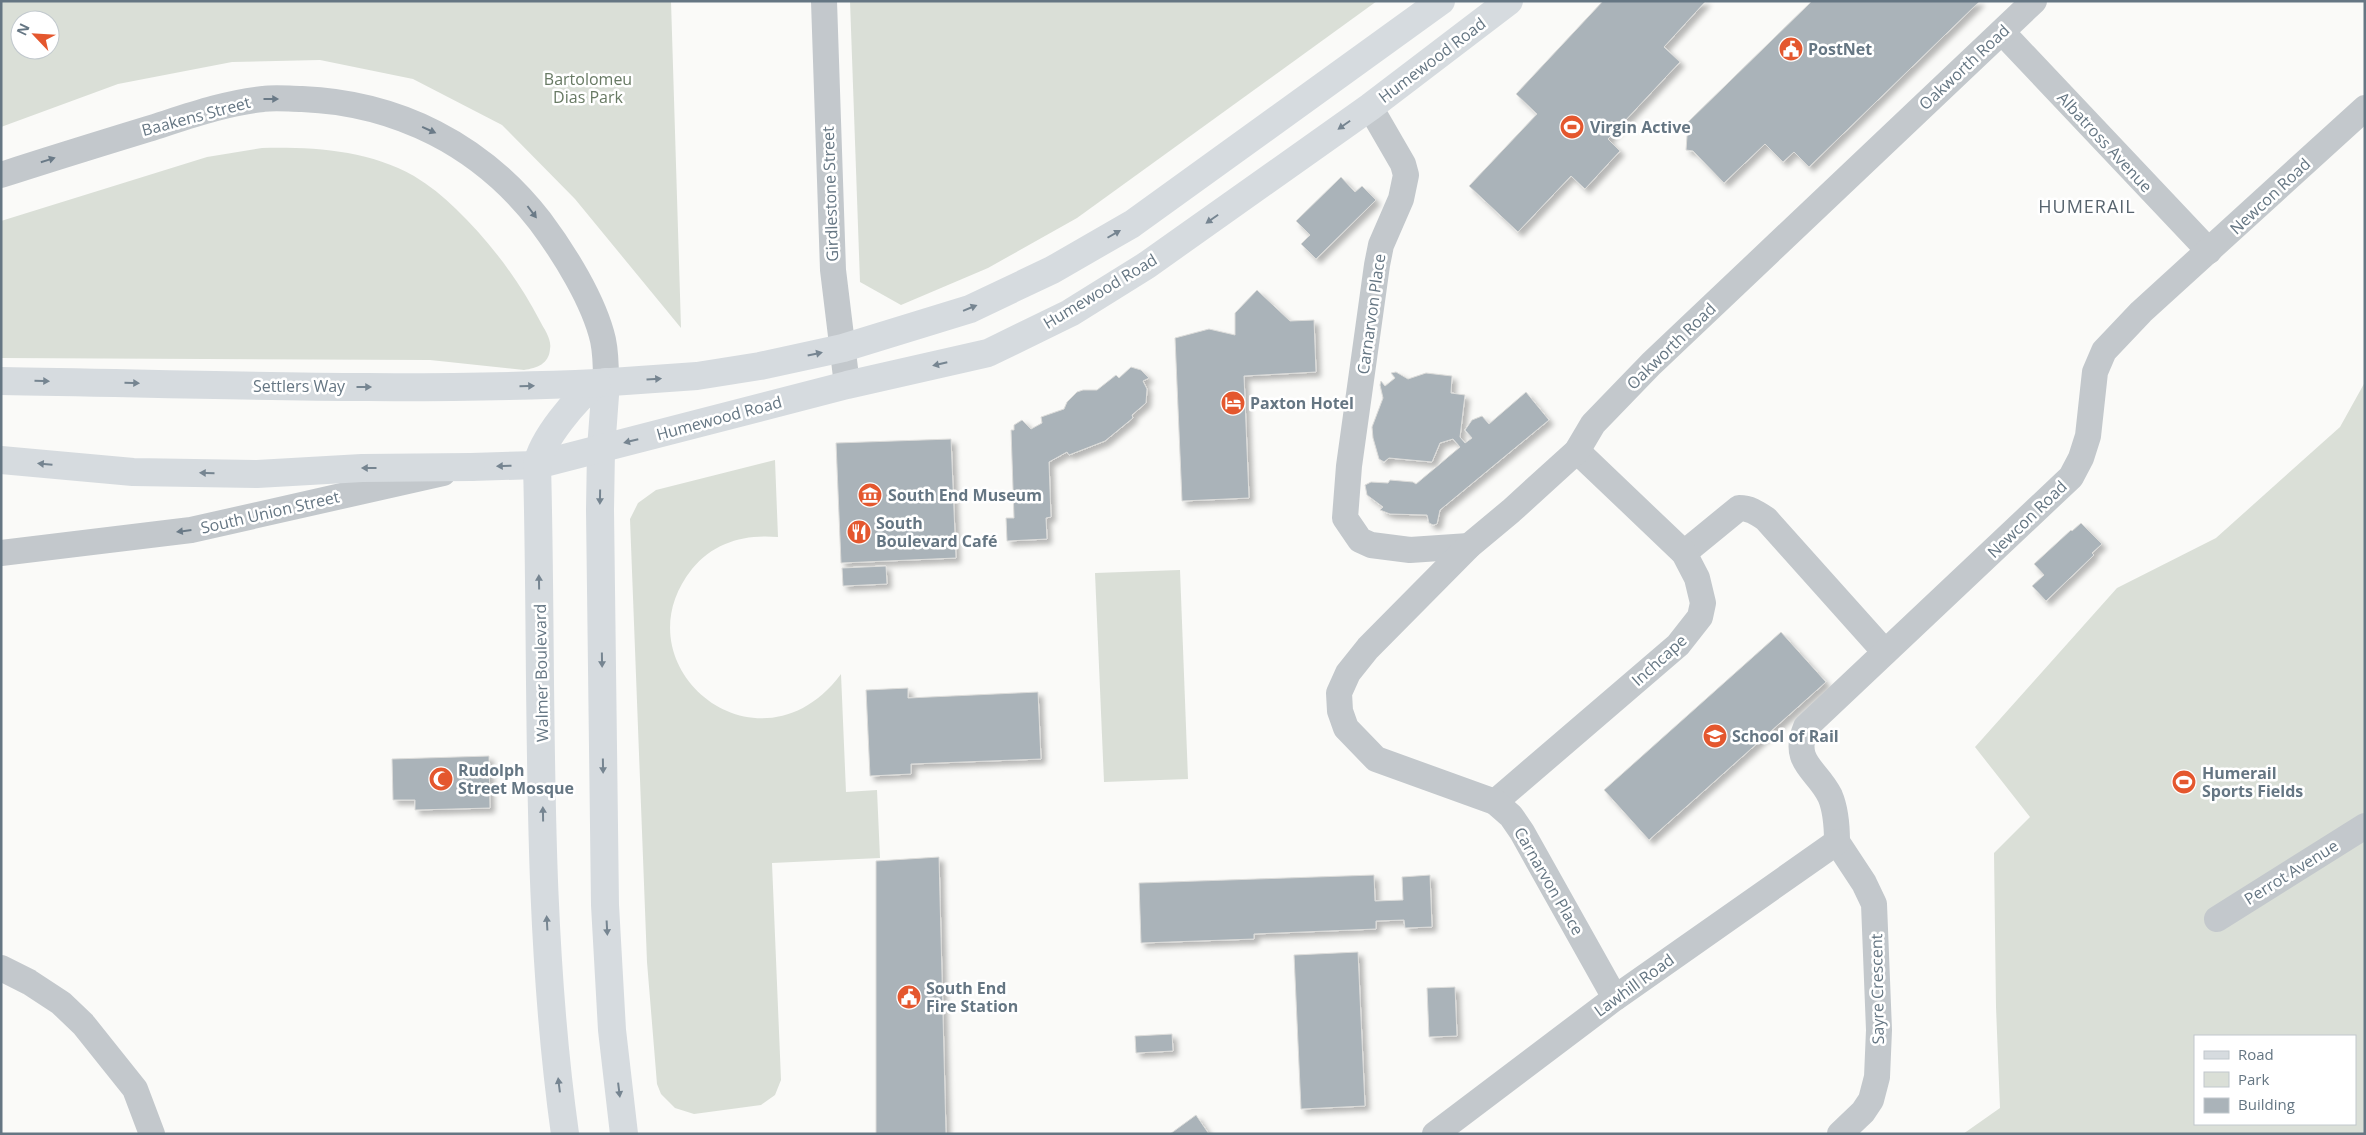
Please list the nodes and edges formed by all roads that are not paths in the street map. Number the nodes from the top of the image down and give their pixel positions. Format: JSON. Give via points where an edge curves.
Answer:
{"nodes":[{"id":1,"x":824,"y":1,"type":"edge"},
{"id":2,"x":1441,"y":1,"type":"edge"},
{"id":3,"x":1509,"y":1,"type":"edge"},
{"id":4,"x":2034,"y":1,"type":"edge"},
{"id":5,"x":2002,"y":32,"type":"junction"},
{"id":6,"x":1370,"y":107,"type":"junction"},
{"id":7,"x":2365,"y":108,"type":"edge"},
{"id":8,"x":1,"y":175,"type":"edge"},
{"id":9,"x":2209,"y":252,"type":"junction"},
{"id":10,"x":842,"y":348,"type":"junction"},
{"id":11,"x":1,"y":381,"type":"edge"},
{"id":12,"x":602,"y":382,"type":"junction"},
{"id":13,"x":847,"y":385,"type":"junction"},
{"id":14,"x":600,"y":449,"type":"junction"},
{"id":15,"x":1577,"y":451,"type":"junction"},
{"id":16,"x":1,"y":460,"type":"edge"},
{"id":17,"x":537,"y":465,"type":"junction"},
{"id":18,"x":471,"y":467,"type":"junction"},
{"id":19,"x":1469,"y":546,"type":"junction"},
{"id":20,"x":1,"y":552,"type":"edge"},
{"id":21,"x":1684,"y":553,"type":"junction"},
{"id":22,"x":1885,"y":652,"type":"junction"},
{"id":23,"x":1340,"y":712,"type":"joint"},
{"id":24,"x":1495,"y":802,"type":"junction"},
{"id":25,"x":2365,"y":826,"type":"edge"},
{"id":26,"x":1837,"y":842,"type":"junction"},
{"id":27,"x":2218,"y":919,"type":"dead end"},
{"id":28,"x":1,"y":968,"type":"edge"},
{"id":29,"x":1615,"y":998,"type":"junction"},
{"id":30,"x":152,"y":1134,"type":"edge"},
{"id":31,"x":566,"y":1134,"type":"edge"},
{"id":32,"x":624,"y":1134,"type":"edge"},
{"id":33,"x":1435,"y":1134,"type":"edge"},
{"id":34,"x":1840,"y":1134,"type":"edge"}],
"edges":[{"from":1,"to":10,"type":"street","name":"Girdlestone Street","via":[[833,270]]},
{"from":10,"to":2,"type":"main road","one_way":true,"via":[[970,309],[1052,270],[1132,224]]},
{"from":3,"to":6,"type":"main road","name":"Humewood Road"},
{"from":4,"to":5,"type":"street","name":"Oakworth Road"},
{"from":5,"to":9,"type":"street","name":"Albatross Avenue"},
{"from":5,"to":15,"type":"street","name":"Oakworth Road","via":[[1651,364],[1593,424]]},
{"from":6,"to":13,"type":"main road","name":"Humewood Road","one_way":true,"via":[[1147,265],[1070,313],[988,353]]},
{"from":6,"to":19,"type":"street","name":"Carnarvon Place","via":[[1404,164],[1406,176],[1377,265],[1349,466],[1345,518],[1360,540],[1371,545],[1410,550]]},
{"from":7,"to":9,"type":"street","name":"Newcon Road"},
{"from":8,"to":12,"type":"street","name":"Baakens Street","one_way":true,"via":[[225,106],[265,98],[335,101],[410,121],[480,159],[524,200],[547,230],[595,318],[606,357]]},
{"from":9,"to":22,"type":"street","name":"Newcon Road","via":[[2141,312],[2104,352],[2095,372],[2088,436],[2071,477]]},
{"from":12,"to":10,"type":"main road","one_way":true,"via":[[706,375]]},
{"from":10,"to":13,"type":"street","name":"Girdlestone Street"},
{"from":11,"to":12,"type":"main road","name":"Settlers Way","one_way":true,"via":[[265,387],[520,386]]},
{"from":12,"to":14,"type":"main road"},
{"from":12,"to":17,"type":"main road","name":"Walmer Boulevard","via":[[586,391],[545,443]]},
{"from":13,"to":14,"type":"main road","name":"Humewood Road","one_way":true},
{"from":14,"to":17,"type":"main road","name":"Humewood Road"},
{"from":14,"to":32,"type":"main road","one_way":true,"via":[[605,905],[612,1030]]},
{"from":15,"to":19,"type":"street","name":"Oakworth Road"},
{"from":15,"to":21,"type":"street","name":"Inchcape"},
{"from":18,"to":16,"type":"main road","one_way":true,"via":[[362,468],[258,474],[133,472]]},
{"from":17,"to":18,"type":"main road","name":"South Union Street","one_way":true},
{"from":31,"to":17,"type":"main road","name":"Walmer Boulevard","one_way":true,"via":[[552,1013],[544,863]]},
{"from":18,"to":20,"type":"street","name":"South Union Street","one_way":true,"via":[[191,530]]},
{"from":19,"to":23,"type":"street","name":"Oakworth Road","via":[[1348,672],[1339,693]]},
{"from":21,"to":22,"type":"street","via":[[1739,508],[1757,512]]},
{"from":21,"to":24,"type":"street","name":"Inchcape","via":[[1697,578],[1703,603],[1700,617],[1689,634]]},
{"from":22,"to":26,"type":"street","name":"Newcon Road","via":[[1813,718],[1801,738],[1801,751],[1806,763],[1829,794],[1834,808]]},
{"from":23,"to":24,"type":"street","name":"Carnarvon Place","via":[[1346,728],[1376,759]]},
{"from":24,"to":29,"type":"street","name":"Carnarvon Place","via":[[1511,816],[1522,832]]},
{"from":25,"to":27,"type":"street","name":"Perrot Avenue"},
{"from":26,"to":29,"type":"street","name":"Lawhill Road"},
{"from":26,"to":34,"type":"street","name":"Sayre Crescent","via":[[1874,904],[1879,1030],[1877,1077],[1871,1100]]},
{"from":28,"to":30,"type":"street","via":[[61,1003],[83,1024],[135,1088]]},
{"from":29,"to":33,"type":"street","name":"Lawhill Road"}]}
